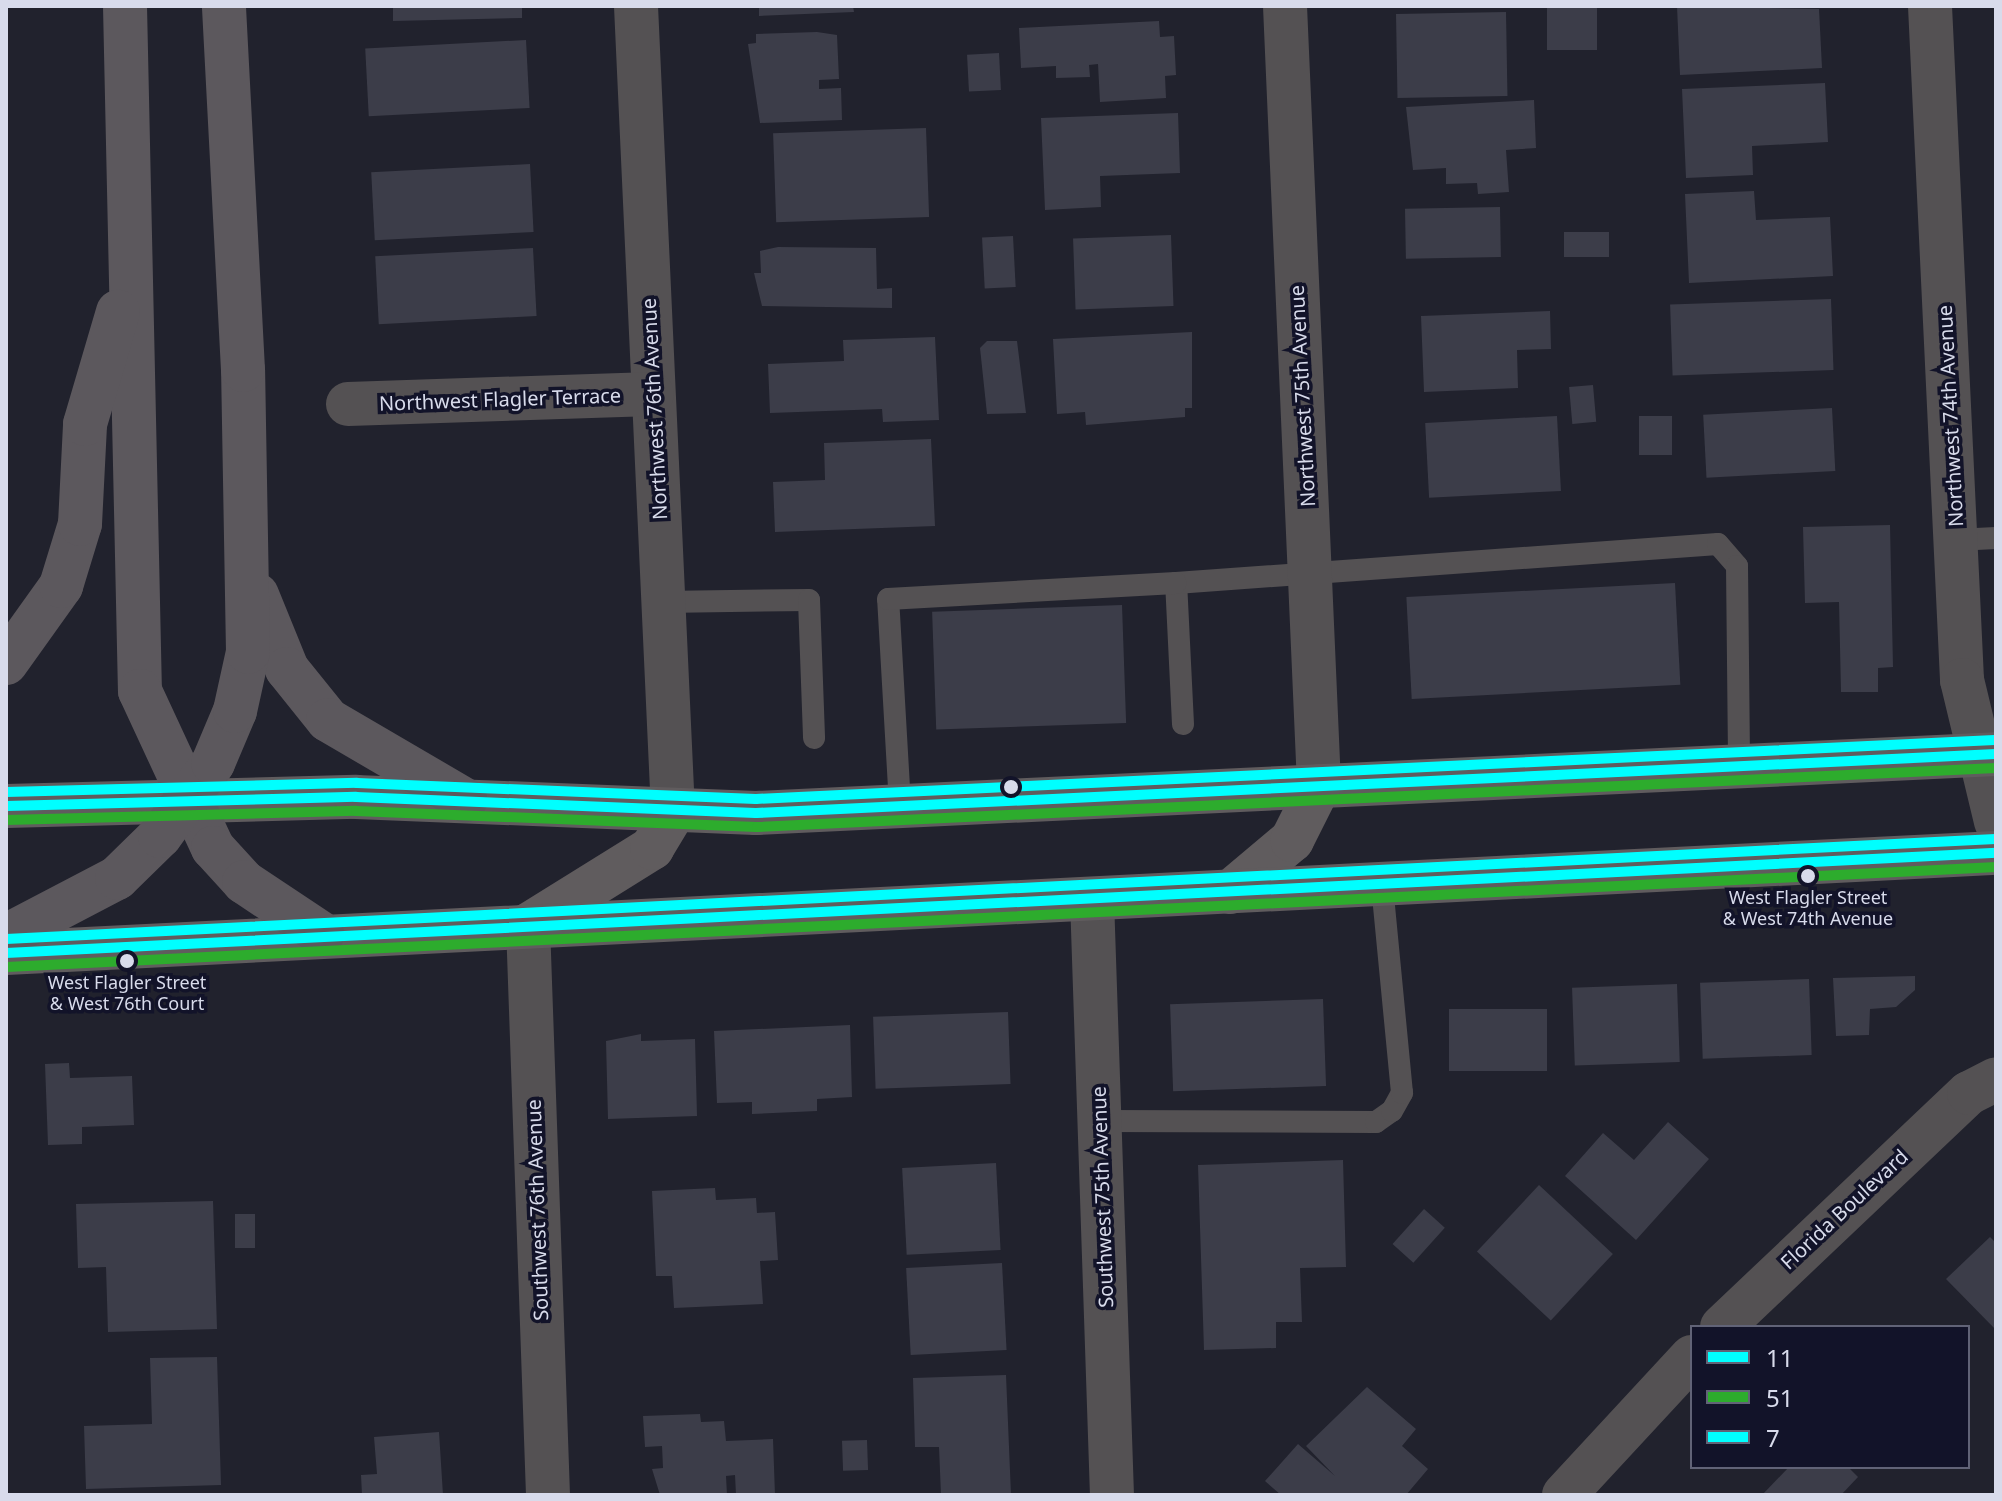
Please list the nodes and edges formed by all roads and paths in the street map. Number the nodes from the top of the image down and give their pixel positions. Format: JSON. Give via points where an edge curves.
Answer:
{"nodes":[{"id":1,"x":125,"y":6,"type":"edge"},
{"id":2,"x":224,"y":6,"type":"edge"},
{"id":3,"x":636,"y":6,"type":"edge"},
{"id":4,"x":1285,"y":6,"type":"edge"},
{"id":5,"x":1930,"y":6,"type":"edge"},
{"id":6,"x":129,"y":276,"type":"junction"},
{"id":7,"x":652,"y":394,"type":"junction"},
{"id":8,"x":348,"y":404,"type":"dead end"},
{"id":9,"x":1976,"y":539,"type":"edge"},
{"id":10,"x":247,"y":571,"type":"junction"},
{"id":11,"x":1311,"y":578,"type":"junction"},
{"id":12,"x":1176,"y":583,"type":"junction"},
{"id":13,"x":663,"y":602,"type":"junction"},
{"id":14,"x":6,"y":663,"type":"edge"},
{"id":15,"x":1183,"y":724,"type":"dead end"},
{"id":16,"x":814,"y":738,"type":"dead end"},
{"id":17,"x":1987,"y":755,"type":"edge"},
{"id":18,"x":1739,"y":768,"type":"junction"},
{"id":19,"x":1319,"y":786,"type":"junction"},
{"id":20,"x":188,"y":798,"type":"junction"},
{"id":21,"x":465,"y":800,"type":"junction"},
{"id":22,"x":900,"y":805,"type":"junction"},
{"id":23,"x":6,"y":806,"type":"edge"},
{"id":24,"x":673,"y":813,"type":"junction"},
{"id":25,"x":1996,"y":822,"type":"edge"},
{"id":26,"x":1996,"y":853,"type":"edge"},
{"id":27,"x":1382,"y":885,"type":"junction"},
{"id":28,"x":1230,"y":892,"type":"junction"},
{"id":29,"x":1092,"y":899,"type":"junction"},
{"id":30,"x":528,"y":925,"type":"junction"},
{"id":31,"x":322,"y":934,"type":"junction"},
{"id":32,"x":6,"y":936,"type":"edge"},
{"id":33,"x":6,"y":953,"type":"edge"},
{"id":34,"x":1996,"y":1045,"type":"edge"},
{"id":35,"x":1982,"y":1086,"type":"edge"},
{"id":36,"x":1099,"y":1121,"type":"junction"},
{"id":37,"x":1724,"y":1325,"type":"edge"},
{"id":38,"x":1690,"y":1359,"type":"edge"},
{"id":39,"x":548,"y":1495,"type":"edge"},
{"id":40,"x":1112,"y":1495,"type":"edge"},
{"id":41,"x":1564,"y":1495,"type":"edge"}],
"edges":[{"from":1,"to":6,"type":"highway"},
{"from":2,"to":10,"type":"highway"},
{"from":3,"to":7,"type":"street","name":"Northwest 76th Avenue"},
{"from":4,"to":11,"type":"street","name":"Northwest 75th Avenue"},
{"from":5,"to":9,"type":"street","name":"Northwest 74th Avenue"},
{"from":6,"to":14,"type":"highway","via":[[85,424],[80,524],[61,586]]},
{"from":6,"to":20,"type":"highway","via":[[140,691]]},
{"from":7,"to":8,"type":"street","name":"Northwest Flagler Terrace"},
{"from":7,"to":13,"type":"street","name":"Northwest 76th Avenue"},
{"from":9,"to":17,"type":"street","name":"Northwest 74th Avenue","via":[[1962,680]]},
{"from":10,"to":20,"type":"highway","via":[[248,652],[235,711]]},
{"from":10,"to":21,"type":"highway","via":[[287,669],[328,720]]},
{"from":11,"to":12,"type":"lane"},
{"from":11,"to":18,"type":"lane","via":[[1718,544],[1737,566]]},
{"from":11,"to":19,"type":"street","name":"Northwest 75th Avenue"},
{"from":12,"to":15,"type":"lane"},
{"from":12,"to":22,"type":"lane","via":[[888,599]]},
{"from":13,"to":16,"type":"lane","via":[[809,600]]},
{"from":13,"to":24,"type":"street","name":"Northwest 76th Avenue"},
{"from":17,"to":18,"type":"main road"},
{"from":17,"to":25,"type":"street","name":"Northwest 74th Avenue"},
{"from":18,"to":19,"type":"main road"},
{"from":19,"to":22,"type":"main road"},
{"from":19,"to":28,"type":"main road","via":[[1309,818],[1292,840]]},
{"from":20,"to":21,"type":"main road"},
{"from":20,"to":23,"type":"main road"},
{"from":20,"to":31,"type":"highway","via":[[213,848],[244,882]]},
{"from":20,"to":32,"type":"highway","via":[[117,878]]},
{"from":21,"to":24,"type":"main road"},
{"from":22,"to":24,"type":"main road"},
{"from":24,"to":30,"type":"main road","via":[[652,848]]},
{"from":26,"to":27,"type":"main road"},
{"from":27,"to":28,"type":"main road"},
{"from":27,"to":36,"type":"lane","via":[[1402,1093],[1392,1111],[1376,1122]]},
{"from":28,"to":29,"type":"main road"},
{"from":29,"to":30,"type":"main road"},
{"from":29,"to":36,"type":"street","name":"Southwest 75th Avenue"},
{"from":30,"to":31,"type":"main road"},
{"from":30,"to":39,"type":"street","name":"Southwest 76th Avenue"},
{"from":31,"to":33,"type":"main road"},
{"from":34,"to":35,"type":"street","name":"Florida Boulevard"},
{"from":35,"to":37,"type":"street","name":"Florida Boulevard"},
{"from":36,"to":40,"type":"street","name":"Southwest 75th Avenue"},
{"from":38,"to":41,"type":"street"}]}
